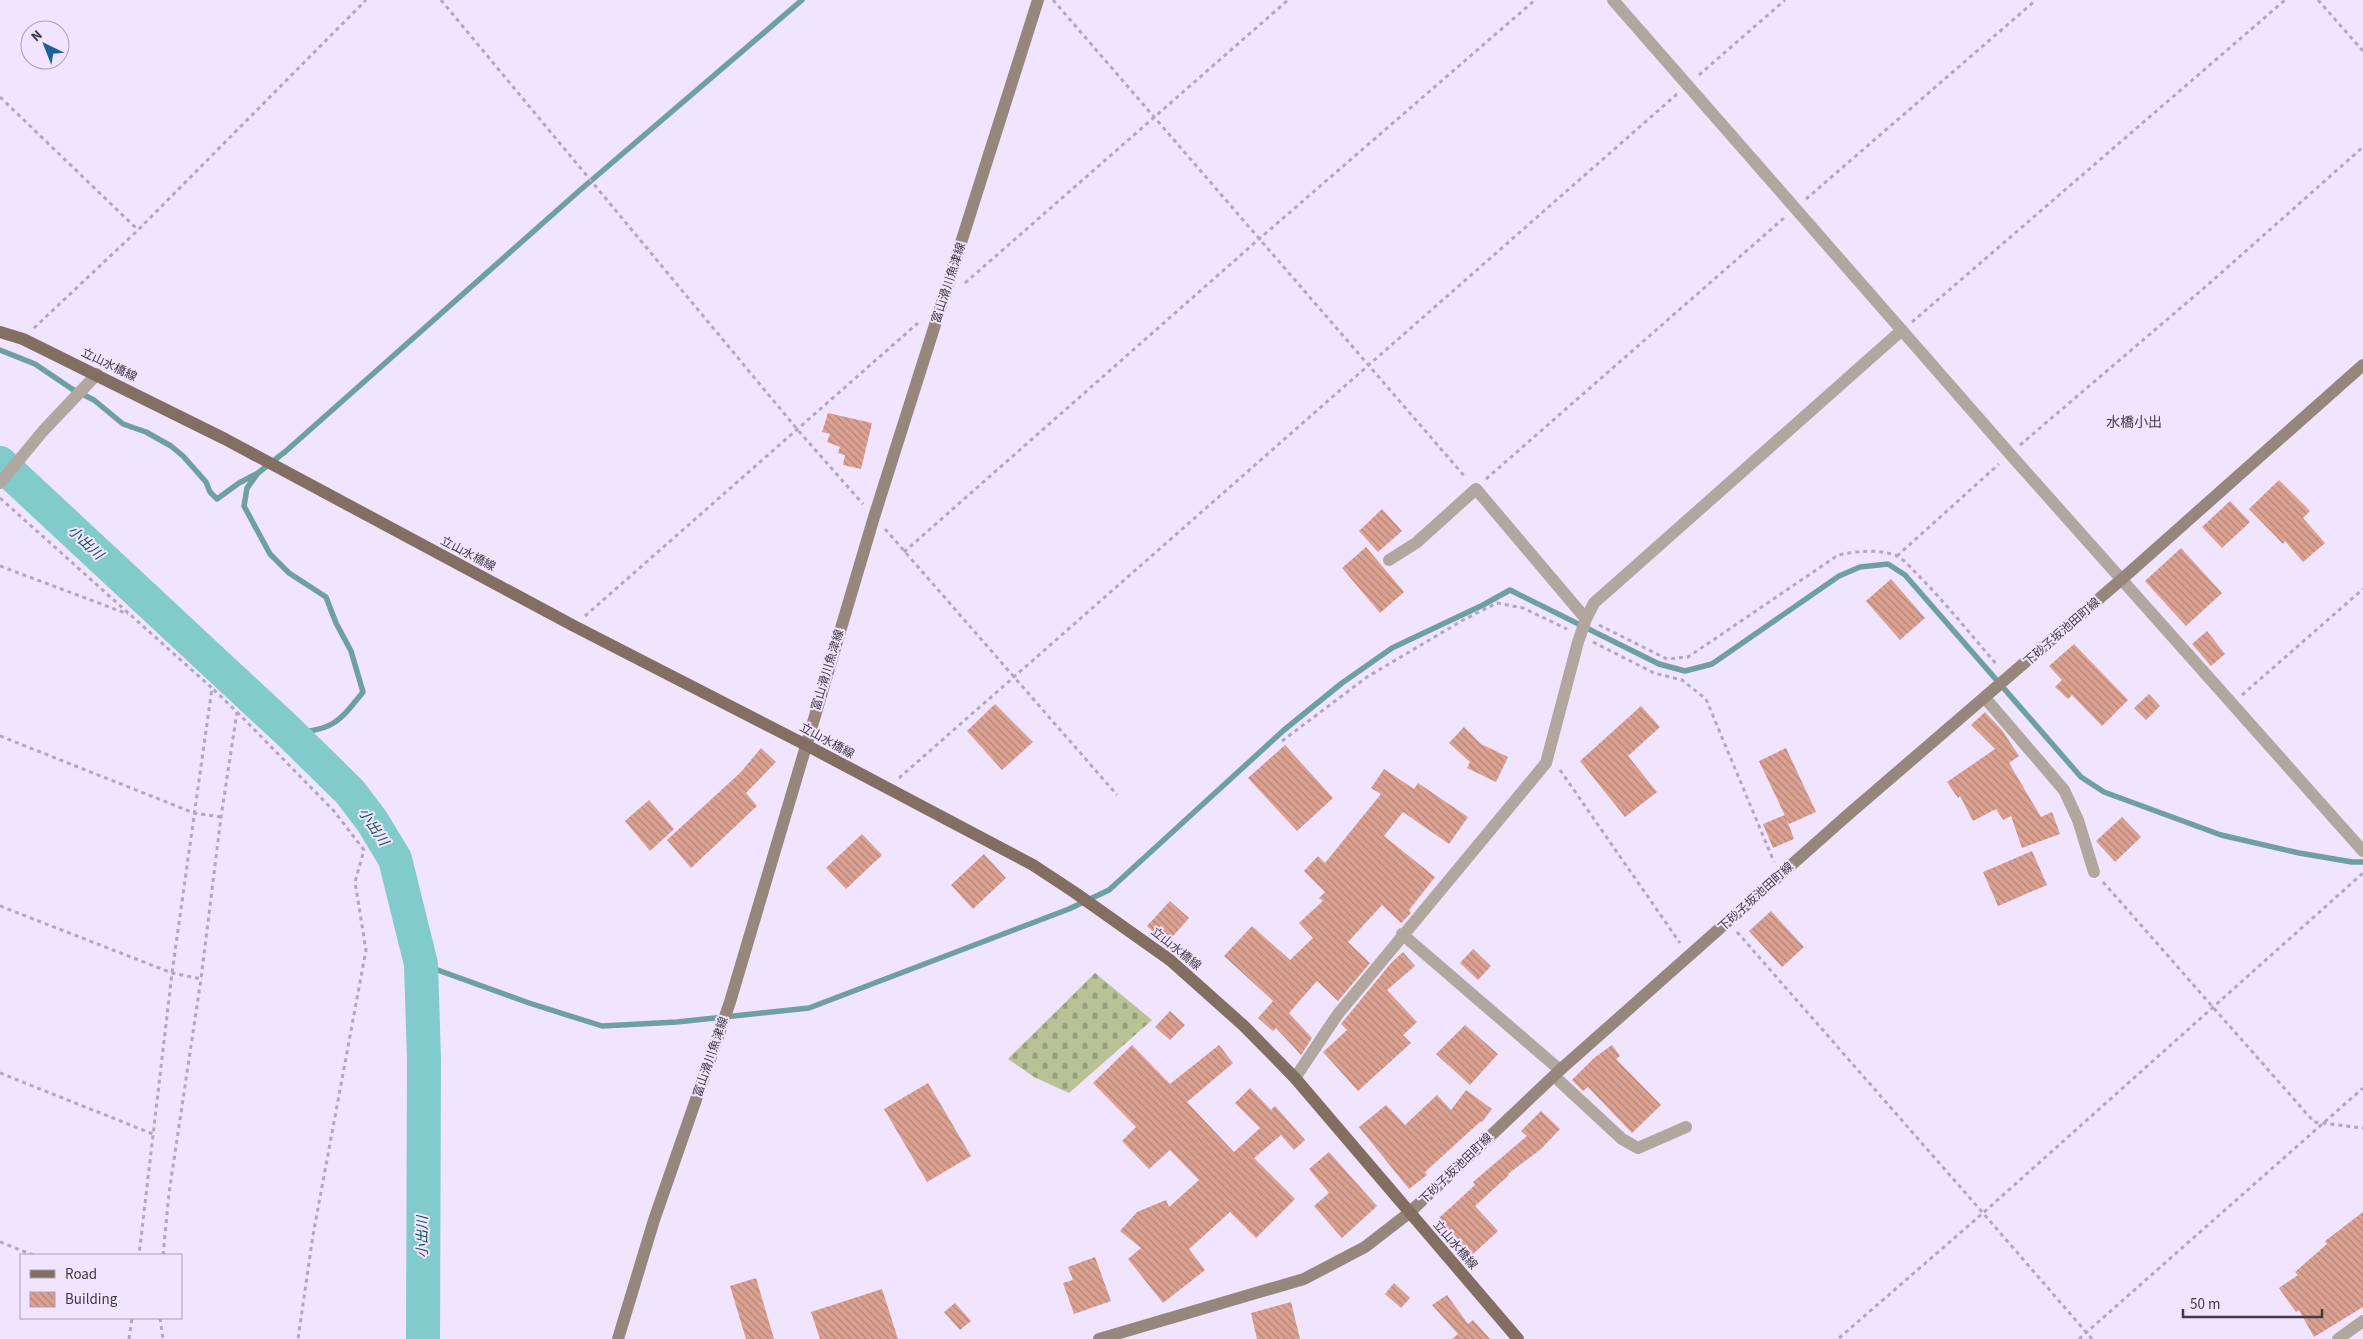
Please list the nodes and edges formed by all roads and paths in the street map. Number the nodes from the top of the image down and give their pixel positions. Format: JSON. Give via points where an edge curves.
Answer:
{"nodes":[{"id":1,"x":366,"y":0,"type":"edge"},
{"id":2,"x":441,"y":0,"type":"edge"},
{"id":3,"x":1038,"y":0,"type":"edge"},
{"id":4,"x":1052,"y":0,"type":"edge"},
{"id":5,"x":1288,"y":0,"type":"edge"},
{"id":6,"x":1535,"y":0,"type":"edge"},
{"id":7,"x":1613,"y":0,"type":"edge"},
{"id":8,"x":1786,"y":0,"type":"edge"},
{"id":9,"x":2036,"y":0,"type":"edge"},
{"id":10,"x":2285,"y":0,"type":"edge"},
{"id":11,"x":2318,"y":0,"type":"edge"},
{"id":12,"x":2363,"y":51,"type":"edge"},
{"id":13,"x":1688,"y":84,"type":"junction"},
{"id":14,"x":0,"y":97,"type":"edge"},
{"id":15,"x":1153,"y":116,"type":"junction"},
{"id":16,"x":2363,"y":147,"type":"edge"},
{"id":17,"x":1796,"y":208,"type":"junction"},
{"id":18,"x":138,"y":230,"type":"junction"},
{"id":19,"x":1259,"y":238,"type":"junction"},
{"id":20,"x":943,"y":302,"type":"junction"},
{"id":21,"x":921,"y":321,"type":"dead end"},
{"id":22,"x":1902,"y":330,"type":"junction"},
{"id":23,"x":0,"y":332,"type":"edge"},
{"id":24,"x":23,"y":339,"type":"junction"},
{"id":25,"x":1368,"y":365,"type":"junction"},
{"id":26,"x":2363,"y":365,"type":"edge"},
{"id":27,"x":97,"y":374,"type":"junction"},
{"id":28,"x":797,"y":429,"type":"junction"},
{"id":29,"x":2010,"y":454,"type":"junction"},
{"id":30,"x":0,"y":483,"type":"edge"},
{"id":31,"x":1476,"y":489,"type":"junction"},
{"id":32,"x":0,"y":498,"type":"edge"},
{"id":33,"x":874,"y":517,"type":"junction"},
{"id":34,"x":904,"y":552,"type":"junction"},
{"id":35,"x":1897,"y":556,"type":"junction"},
{"id":36,"x":1389,"y":560,"type":"dead end"},
{"id":37,"x":0,"y":566,"type":"edge"},
{"id":38,"x":2122,"y":579,"type":"junction"},
{"id":39,"x":2363,"y":589,"type":"edge"},
{"id":40,"x":131,"y":616,"type":"junction"},
{"id":41,"x":1586,"y":619,"type":"junction"},
{"id":42,"x":574,"y":626,"type":"junction"},
{"id":43,"x":1013,"y":676,"type":"junction"},
{"id":44,"x":2009,"y":678,"type":"junction"},
{"id":45,"x":212,"y":688,"type":"junction"},
{"id":46,"x":1985,"y":698,"type":"junction"},
{"id":47,"x":2232,"y":703,"type":"junction"},
{"id":48,"x":237,"y":712,"type":"junction"},
{"id":49,"x":0,"y":736,"type":"edge"},
{"id":50,"x":806,"y":745,"type":"junction"},
{"id":51,"x":1546,"y":763,"type":"junction"},
{"id":52,"x":887,"y":789,"type":"junction"},
{"id":53,"x":1117,"y":795,"type":"dead end"},
{"id":54,"x":194,"y":813,"type":"junction"},
{"id":55,"x":220,"y":817,"type":"junction"},
{"id":56,"x":2363,"y":851,"type":"edge"},
{"id":57,"x":2094,"y":872,"type":"joint"},
{"id":58,"x":2363,"y":873,"type":"edge"},
{"id":59,"x":0,"y":906,"type":"edge"},
{"id":60,"x":1728,"y":922,"type":"junction"},
{"id":61,"x":1402,"y":934,"type":"junction"},
{"id":62,"x":1689,"y":957,"type":"junction"},
{"id":63,"x":172,"y":973,"type":"junction"},
{"id":64,"x":201,"y":979,"type":"junction"},
{"id":65,"x":2214,"y":1008,"type":"junction"},
{"id":66,"x":0,"y":1073,"type":"edge"},
{"id":67,"x":1557,"y":1073,"type":"junction"},
{"id":68,"x":1295,"y":1078,"type":"junction"},
{"id":69,"x":2363,"y":1088,"type":"edge"},
{"id":70,"x":2323,"y":1124,"type":"junction"},
{"id":71,"x":1686,"y":1127,"type":"dead end"},
{"id":72,"x":2363,"y":1128,"type":"edge"},
{"id":73,"x":153,"y":1134,"type":"junction"},
{"id":74,"x":1409,"y":1213,"type":"junction"},
{"id":75,"x":1983,"y":1213,"type":"junction"},
{"id":76,"x":0,"y":1242,"type":"edge"},
{"id":77,"x":31,"y":1254,"type":"edge"},
{"id":78,"x":139,"y":1254,"type":"edge"},
{"id":79,"x":163,"y":1254,"type":"edge"},
{"id":80,"x":132,"y":1319,"type":"edge"},
{"id":81,"x":160,"y":1319,"type":"edge"},
{"id":82,"x":2363,"y":1321,"type":"edge"},
{"id":83,"x":2087,"y":1332,"type":"junction"},
{"id":84,"x":130,"y":1339,"type":"edge"},
{"id":85,"x":163,"y":1339,"type":"edge"},
{"id":86,"x":298,"y":1339,"type":"edge"},
{"id":87,"x":618,"y":1339,"type":"edge"},
{"id":88,"x":1099,"y":1339,"type":"edge"},
{"id":89,"x":1518,"y":1339,"type":"edge"},
{"id":90,"x":1838,"y":1339,"type":"edge"},
{"id":91,"x":2079,"y":1339,"type":"edge"},
{"id":92,"x":2092,"y":1339,"type":"edge"},
{"id":93,"x":2338,"y":1339,"type":"edge"}],
"edges":[{"from":1,"to":18,"type":"path"},
{"from":2,"to":28,"type":"path"},
{"from":3,"to":20,"type":"main road","name":"富山滑川魚津線"},
{"from":4,"to":15,"type":"path"},
{"from":5,"to":15,"type":"path"},
{"from":6,"to":19,"type":"path"},
{"from":7,"to":13,"type":"street"},
{"from":8,"to":13,"type":"path"},
{"from":9,"to":17,"type":"path"},
{"from":10,"to":22,"type":"path"},
{"from":11,"to":12,"type":"path"},
{"from":13,"to":17,"type":"street"},
{"from":13,"to":25,"type":"path"},
{"from":14,"to":18,"type":"path"},
{"from":15,"to":19,"type":"path"},
{"from":15,"to":20,"type":"path"},
{"from":16,"to":29,"type":"path"},
{"from":17,"to":22,"type":"street"},
{"from":17,"to":31,"type":"path"},
{"from":18,"to":24,"type":"path"},
{"from":19,"to":25,"type":"path"},
{"from":19,"to":34,"type":"path"},
{"from":20,"to":33,"type":"main road","name":"富山滑川魚津線"},
{"from":21,"to":28,"type":"path"},
{"from":22,"to":29,"type":"street"},
{"from":22,"to":41,"type":"street","via":[[1594,602]]},
{"from":23,"to":24,"type":"main road","name":"立山水橋線"},
{"from":24,"to":27,"type":"main road","name":"立山水橋線"},
{"from":25,"to":31,"type":"path"},
{"from":25,"to":43,"type":"path"},
{"from":26,"to":38,"type":"main road","name":"下砂子坂池田町線"},
{"from":27,"to":30,"type":"street"},
{"from":27,"to":42,"type":"main road","name":"立山水橋線"},
{"from":28,"to":33,"type":"path"},
{"from":28,"to":42,"type":"path"},
{"from":29,"to":35,"type":"path"},
{"from":29,"to":38,"type":"street"},
{"from":31,"to":36,"type":"street","via":[[1416,543]]},
{"from":31,"to":41,"type":"street"},
{"from":32,"to":40,"type":"path"},
{"from":33,"to":34,"type":"path"},
{"from":33,"to":50,"type":"main road","name":"富山滑川魚津線"},
{"from":34,"to":43,"type":"path"},
{"from":35,"to":41,"type":"path","via":[[1857,551],[1838,555],[1688,658],[1667,659]]},
{"from":35,"to":44,"type":"path","via":[[1928,586]]},
{"from":37,"to":40,"type":"path"},
{"from":38,"to":44,"type":"main road","name":"下砂子坂池田町線"},
{"from":38,"to":47,"type":"street"},
{"from":39,"to":47,"type":"path"},
{"from":40,"to":45,"type":"path"},
{"from":41,"to":51,"type":"street"},
{"from":42,"to":50,"type":"main road","name":"立山水橋線"},
{"from":43,"to":52,"type":"path"},
{"from":43,"to":53,"type":"path"},
{"from":44,"to":46,"type":"main road","name":"下砂子坂池田町線"},
{"from":45,"to":48,"type":"path"},
{"from":45,"to":54,"type":"path"},
{"from":46,"to":57,"type":"street","via":[[2064,790],[2078,820]]},
{"from":46,"to":60,"type":"main road","name":"下砂子坂池田町線"},
{"from":47,"to":56,"type":"street"},
{"from":48,"to":55,"type":"path"},
{"from":48,"to":86,"type":"path","via":[[334,811],[364,850],[355,882],[366,950],[313,1235]]},
{"from":49,"to":54,"type":"path"},
{"from":50,"to":52,"type":"main road","name":"立山水橋線"},
{"from":50,"to":87,"type":"main road","name":"富山滑川魚津線","via":[[730,1002],[654,1220]]},
{"from":51,"to":61,"type":"street"},
{"from":51,"to":62,"type":"path","via":[[1561,771]]},
{"from":52,"to":68,"type":"main road","name":"立山水橋線","via":[[1033,865],[1108,915],[1170,960],[1244,1026]]},
{"from":54,"to":55,"type":"path"},
{"from":54,"to":63,"type":"path"},
{"from":55,"to":64,"type":"path"},
{"from":57,"to":65,"type":"path"},
{"from":58,"to":65,"type":"path"},
{"from":59,"to":63,"type":"path"},
{"from":60,"to":62,"type":"main road","name":"下砂子坂池田町線"},
{"from":60,"to":75,"type":"path"},
{"from":61,"to":67,"type":"street"},
{"from":61,"to":68,"type":"street","via":[[1338,1014]]},
{"from":62,"to":67,"type":"main road","name":"下砂子坂池田町線"},
{"from":63,"to":64,"type":"path"},
{"from":63,"to":73,"type":"path"},
{"from":64,"to":79,"type":"path"},
{"from":65,"to":70,"type":"path","via":[[2314,1122]]},
{"from":65,"to":75,"type":"path"},
{"from":66,"to":73,"type":"path"},
{"from":67,"to":71,"type":"street","via":[[1622,1139],[1638,1148]]},
{"from":67,"to":74,"type":"main road","name":"下砂子坂池田町線"},
{"from":68,"to":74,"type":"main road","name":"立山水橋線"},
{"from":69,"to":70,"type":"path"},
{"from":70,"to":72,"type":"path"},
{"from":70,"to":83,"type":"path"},
{"from":73,"to":78,"type":"path"},
{"from":74,"to":88,"type":"main road","name":"下砂子坂池田町線","via":[[1365,1247],[1304,1279]]},
{"from":74,"to":89,"type":"main road","name":"立山水橋線"},
{"from":75,"to":83,"type":"path"},
{"from":75,"to":90,"type":"path"},
{"from":76,"to":77,"type":"path"},
{"from":80,"to":84,"type":"path"},
{"from":81,"to":85,"type":"path"},
{"from":82,"to":93,"type":"street"},
{"from":83,"to":91,"type":"path"},
{"from":83,"to":92,"type":"path"}]}
